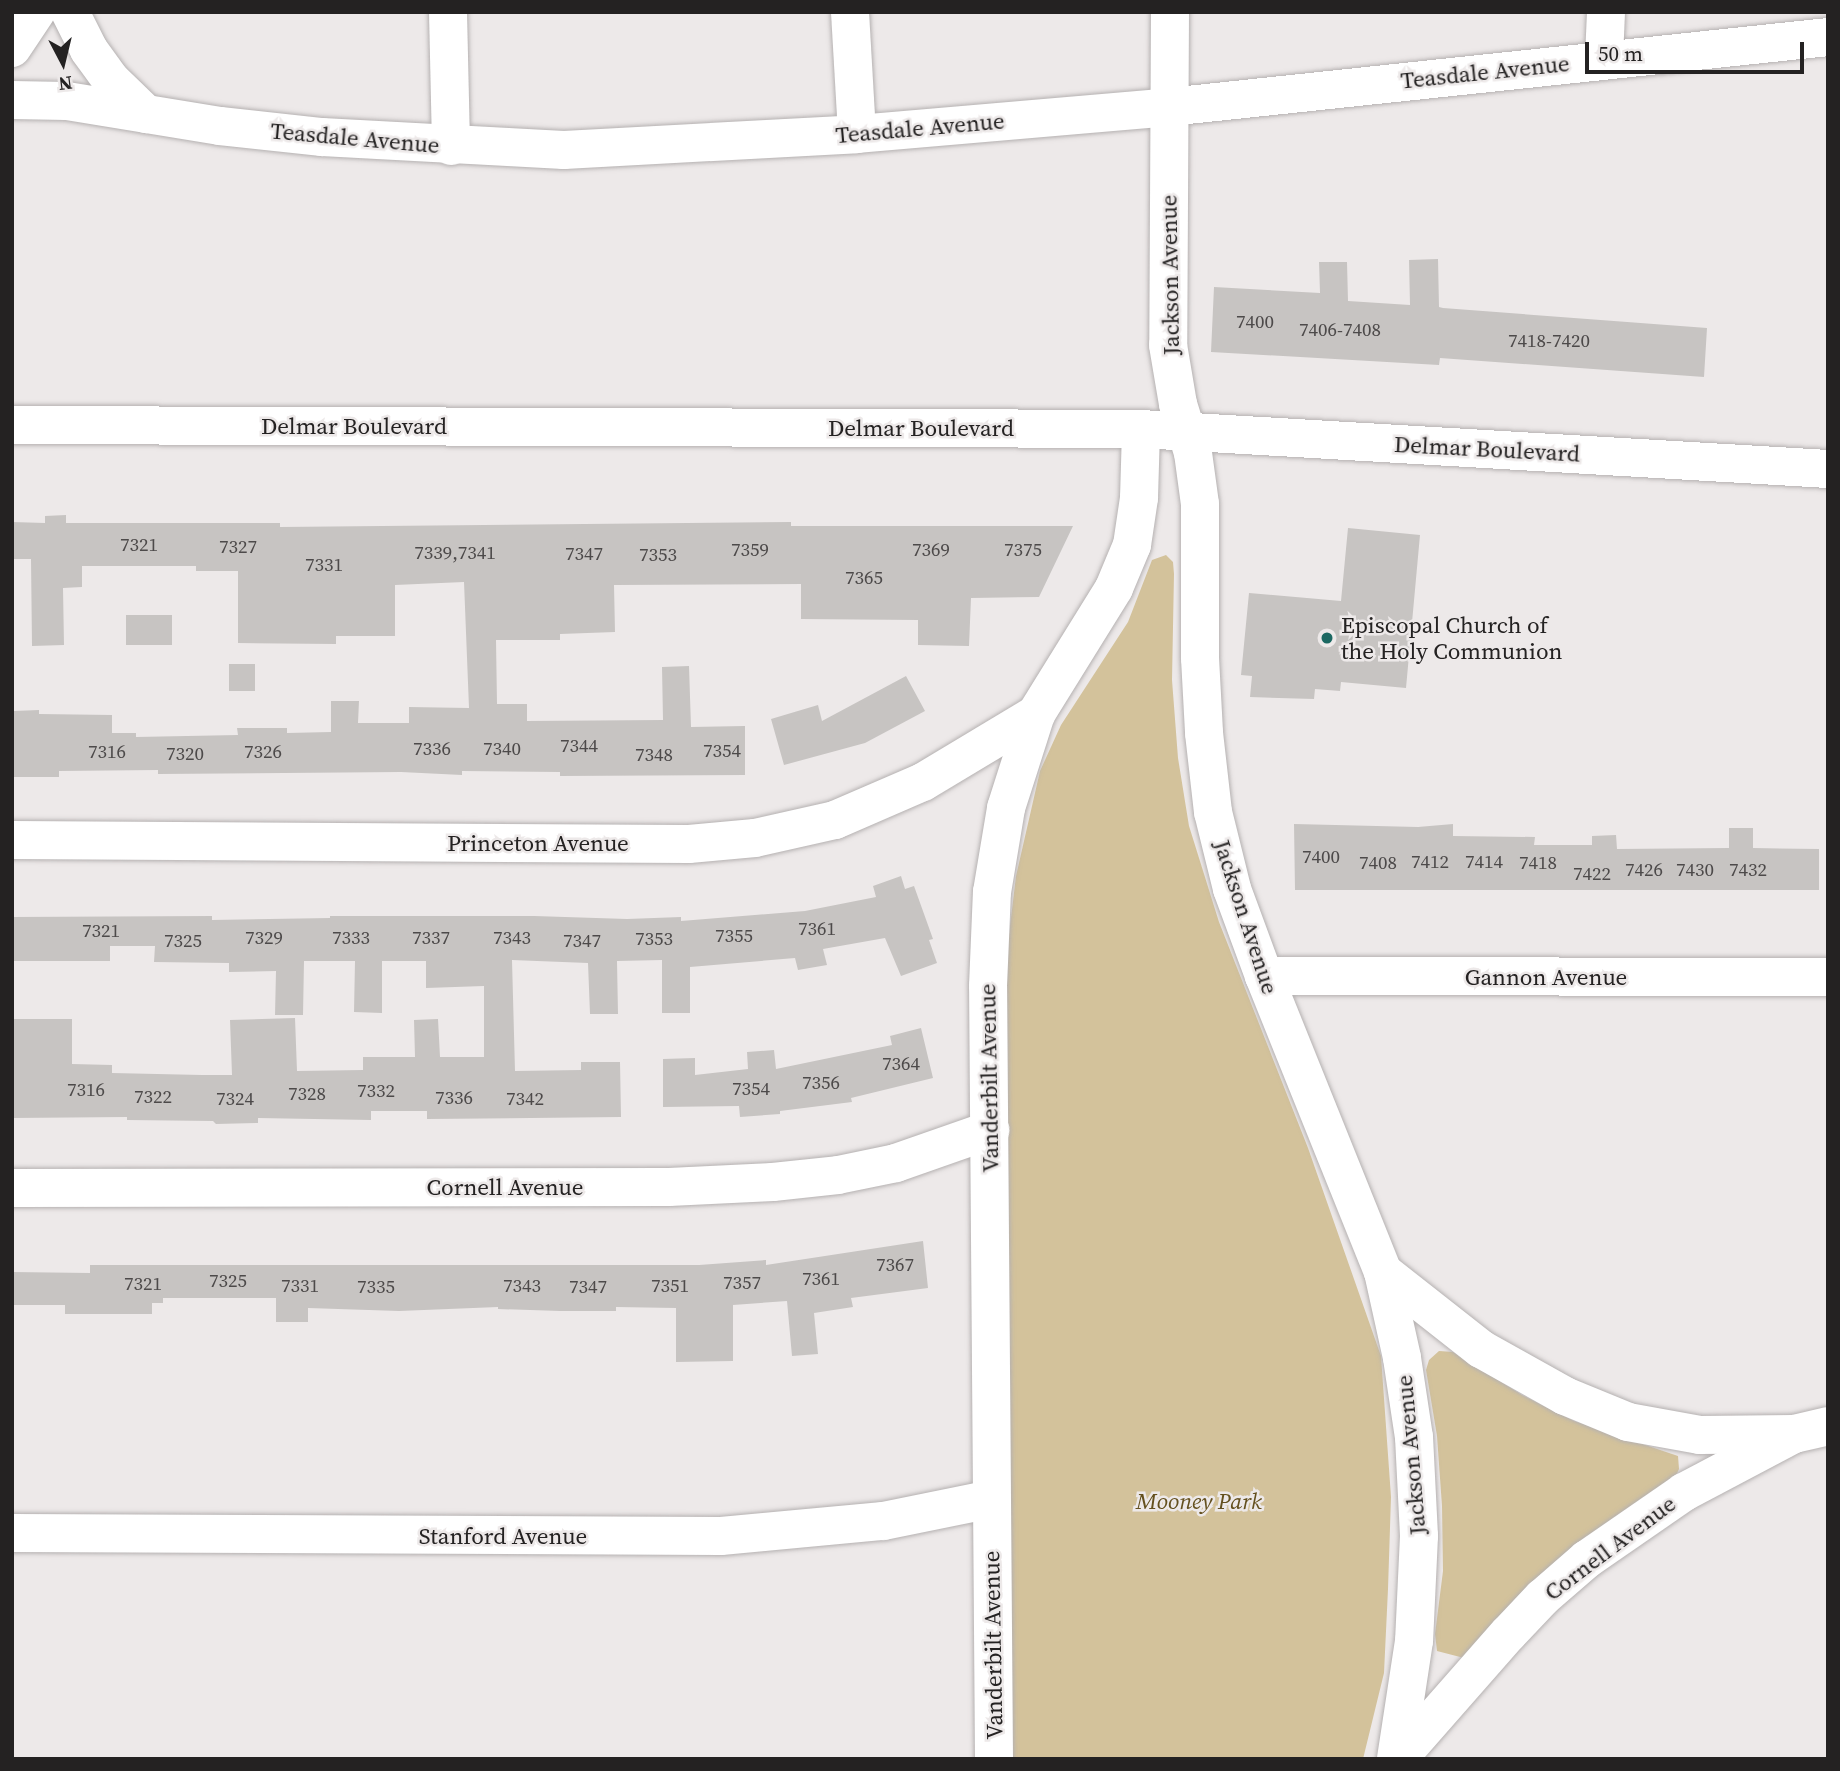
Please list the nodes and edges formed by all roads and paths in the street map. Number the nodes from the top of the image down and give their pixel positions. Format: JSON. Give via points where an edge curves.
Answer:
{"nodes":[{"id":1,"x":36,"y":12,"type":"edge"},
{"id":2,"x":69,"y":12,"type":"edge"},
{"id":3,"x":448,"y":12,"type":"edge"},
{"id":4,"x":850,"y":12,"type":"edge"},
{"id":5,"x":1170,"y":12,"type":"edge"},
{"id":6,"x":1606,"y":12,"type":"edge"},
{"id":7,"x":1828,"y":37,"type":"edge"},
{"id":8,"x":12,"y":48,"type":"edge"},
{"id":9,"x":1604,"y":58,"type":"junction"},
{"id":10,"x":12,"y":100,"type":"edge"},
{"id":11,"x":1169,"y":107,"type":"junction"},
{"id":12,"x":146,"y":114,"type":"junction"},
{"id":13,"x":857,"y":134,"type":"junction"},
{"id":14,"x":451,"y":146,"type":"junction"},
{"id":15,"x":12,"y":425,"type":"edge"},
{"id":16,"x":1142,"y":429,"type":"junction"},
{"id":17,"x":1187,"y":432,"type":"junction"},
{"id":18,"x":1828,"y":469,"type":"edge"},
{"id":19,"x":1036,"y":714,"type":"junction"},
{"id":20,"x":12,"y":840,"type":"edge"},
{"id":21,"x":1264,"y":976,"type":"junction"},
{"id":22,"x":1828,"y":977,"type":"edge"},
{"id":23,"x":990,"y":1130,"type":"junction"},
{"id":24,"x":12,"y":1188,"type":"edge"},
{"id":25,"x":1383,"y":1272,"type":"junction"},
{"id":26,"x":1811,"y":1430,"type":"edge"},
{"id":27,"x":991,"y":1499,"type":"junction"},
{"id":28,"x":12,"y":1533,"type":"edge"},
{"id":29,"x":994,"y":1759,"type":"edge"},
{"id":30,"x":1397,"y":1759,"type":"edge"}],
"edges":[{"from":1,"to":8,"type":"street"},
{"from":2,"to":12,"type":"street","via":[[103,70]]},
{"from":3,"to":14,"type":"street"},
{"from":4,"to":13,"type":"street"},
{"from":5,"to":11,"type":"street","name":"Jackson Avenue"},
{"from":6,"to":9,"type":"street"},
{"from":7,"to":9,"type":"street","name":"Teasdale Avenue"},
{"from":9,"to":11,"type":"street","name":"Teasdale Avenue"},
{"from":10,"to":12,"type":"street","name":"Teasdale Avenue","via":[[67,101]]},
{"from":11,"to":13,"type":"street","name":"Teasdale Avenue"},
{"from":11,"to":17,"type":"street","name":"Jackson Avenue","via":[[1167,345]]},
{"from":12,"to":14,"type":"street","name":"Teasdale Avenue","via":[[220,127]]},
{"from":13,"to":14,"type":"street","name":"Teasdale Avenue","via":[[564,150]]},
{"from":15,"to":16,"type":"street","name":"Delmar Boulevard"},
{"from":16,"to":17,"type":"street","name":"Delmar Boulevard"},
{"from":16,"to":19,"type":"street","name":"Vanderbilt Avenue","via":[[1132,545],[1114,588]]},
{"from":17,"to":18,"type":"street","name":"Delmar Boulevard"},
{"from":17,"to":21,"type":"street","name":"Jackson Avenue","via":[[1200,504],[1200,658],[1213,812],[1232,889]]},
{"from":19,"to":20,"type":"street","name":"Princeton Avenue","via":[[923,782],[835,820],[755,838],[689,844]]},
{"from":19,"to":23,"type":"street","name":"Vanderbilt Avenue","via":[[1006,808],[992,892]]},
{"from":21,"to":22,"type":"street","name":"Gannon Avenue"},
{"from":21,"to":25,"type":"street","name":"Jackson Avenue"},
{"from":23,"to":24,"type":"street","name":"Cornell Avenue","via":[[896,1163],[773,1182],[669,1187]]},
{"from":23,"to":27,"type":"street","name":"Vanderbilt Avenue"},
{"from":25,"to":26,"type":"street","name":"Cornell Avenue","via":[[1480,1349],[1565,1396],[1628,1422],[1700,1435]]},
{"from":25,"to":30,"type":"street","name":"Jackson Avenue","via":[[1414,1437],[1419,1536],[1414,1641]]},
{"from":26,"to":30,"type":"street","name":"Cornell Avenue","via":[[1684,1492],[1587,1559],[1542,1598]]},
{"from":27,"to":28,"type":"street","name":"Stanford Avenue","via":[[883,1521],[722,1536]]},
{"from":27,"to":29,"type":"street","name":"Vanderbilt Avenue"}]}
